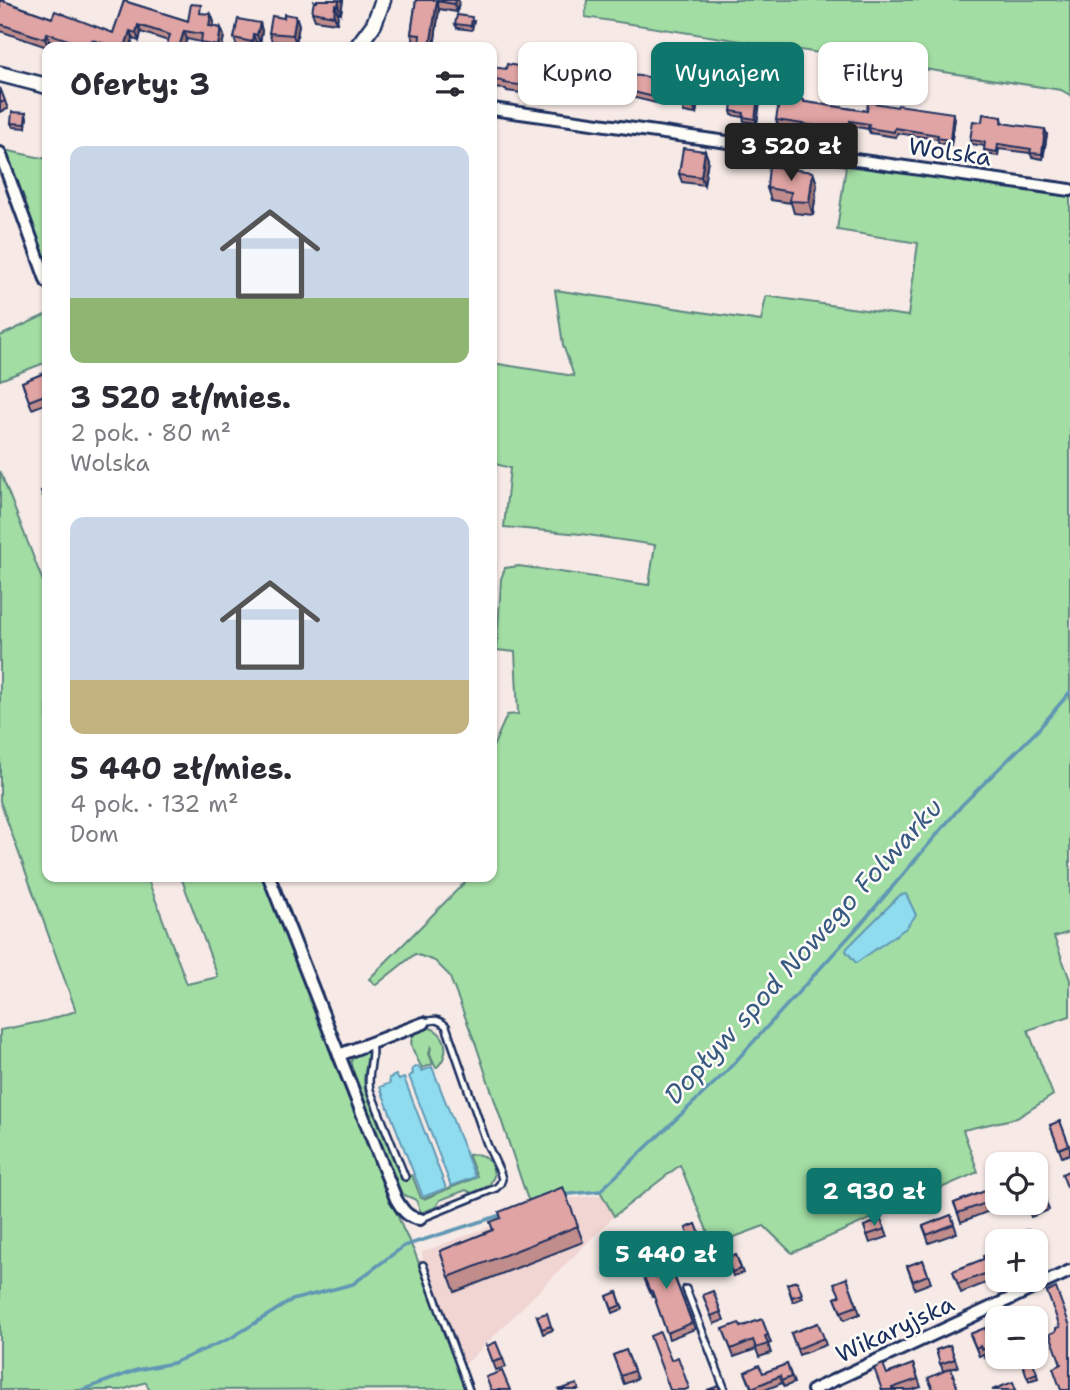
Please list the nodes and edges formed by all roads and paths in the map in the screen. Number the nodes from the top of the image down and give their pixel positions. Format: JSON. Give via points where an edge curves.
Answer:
{"nodes":[{"id":1,"x":383,"y":0,"type":"edge"},
{"id":2,"x":361,"y":42,"type":"edge"},
{"id":3,"x":0,"y":74,"type":"edge"},
{"id":4,"x":42,"y":85,"type":"edge"},
{"id":5,"x":497,"y":110,"type":"edge"},
{"id":6,"x":0,"y":153,"type":"edge"},
{"id":7,"x":1070,"y":190,"type":"edge"},
{"id":8,"x":42,"y":268,"type":"edge"},
{"id":9,"x":271,"y":882,"type":"edge"},
{"id":10,"x":424,"y":1023,"type":"joint"},
{"id":11,"x":371,"y":1043,"type":"junction"},
{"id":12,"x":339,"y":1055,"type":"junction"},
{"id":13,"x":405,"y":1177,"type":"dead end"},
{"id":14,"x":419,"y":1219,"type":"joint"},
{"id":15,"x":423,"y":1265,"type":"dead end"},
{"id":16,"x":1070,"y":1271,"type":"edge"},
{"id":17,"x":686,"y":1289,"type":"dead end"},
{"id":18,"x":469,"y":1390,"type":"edge"},
{"id":19,"x":725,"y":1390,"type":"edge"},
{"id":20,"x":813,"y":1390,"type":"edge"}],
"edges":[{"from":1,"to":2,"type":"street"},
{"from":3,"to":4,"type":"street"},
{"from":5,"to":7,"type":"street","name":"Wolska"},
{"from":6,"to":8,"type":"street"},
{"from":9,"to":12,"type":"street"},
{"from":10,"to":11,"type":"street"},
{"from":10,"to":14,"type":"lane","via":[[435,1019],[446,1026],[502,1179],[496,1188]]},
{"from":11,"to":12,"type":"street"},
{"from":11,"to":13,"type":"lane","via":[[370,1090]]},
{"from":12,"to":14,"type":"street","via":[[396,1199],[407,1215]]},
{"from":15,"to":18,"type":"lane"},
{"from":16,"to":20,"type":"street","name":"Wikaryjska"},
{"from":17,"to":19,"type":"lane"}]}
